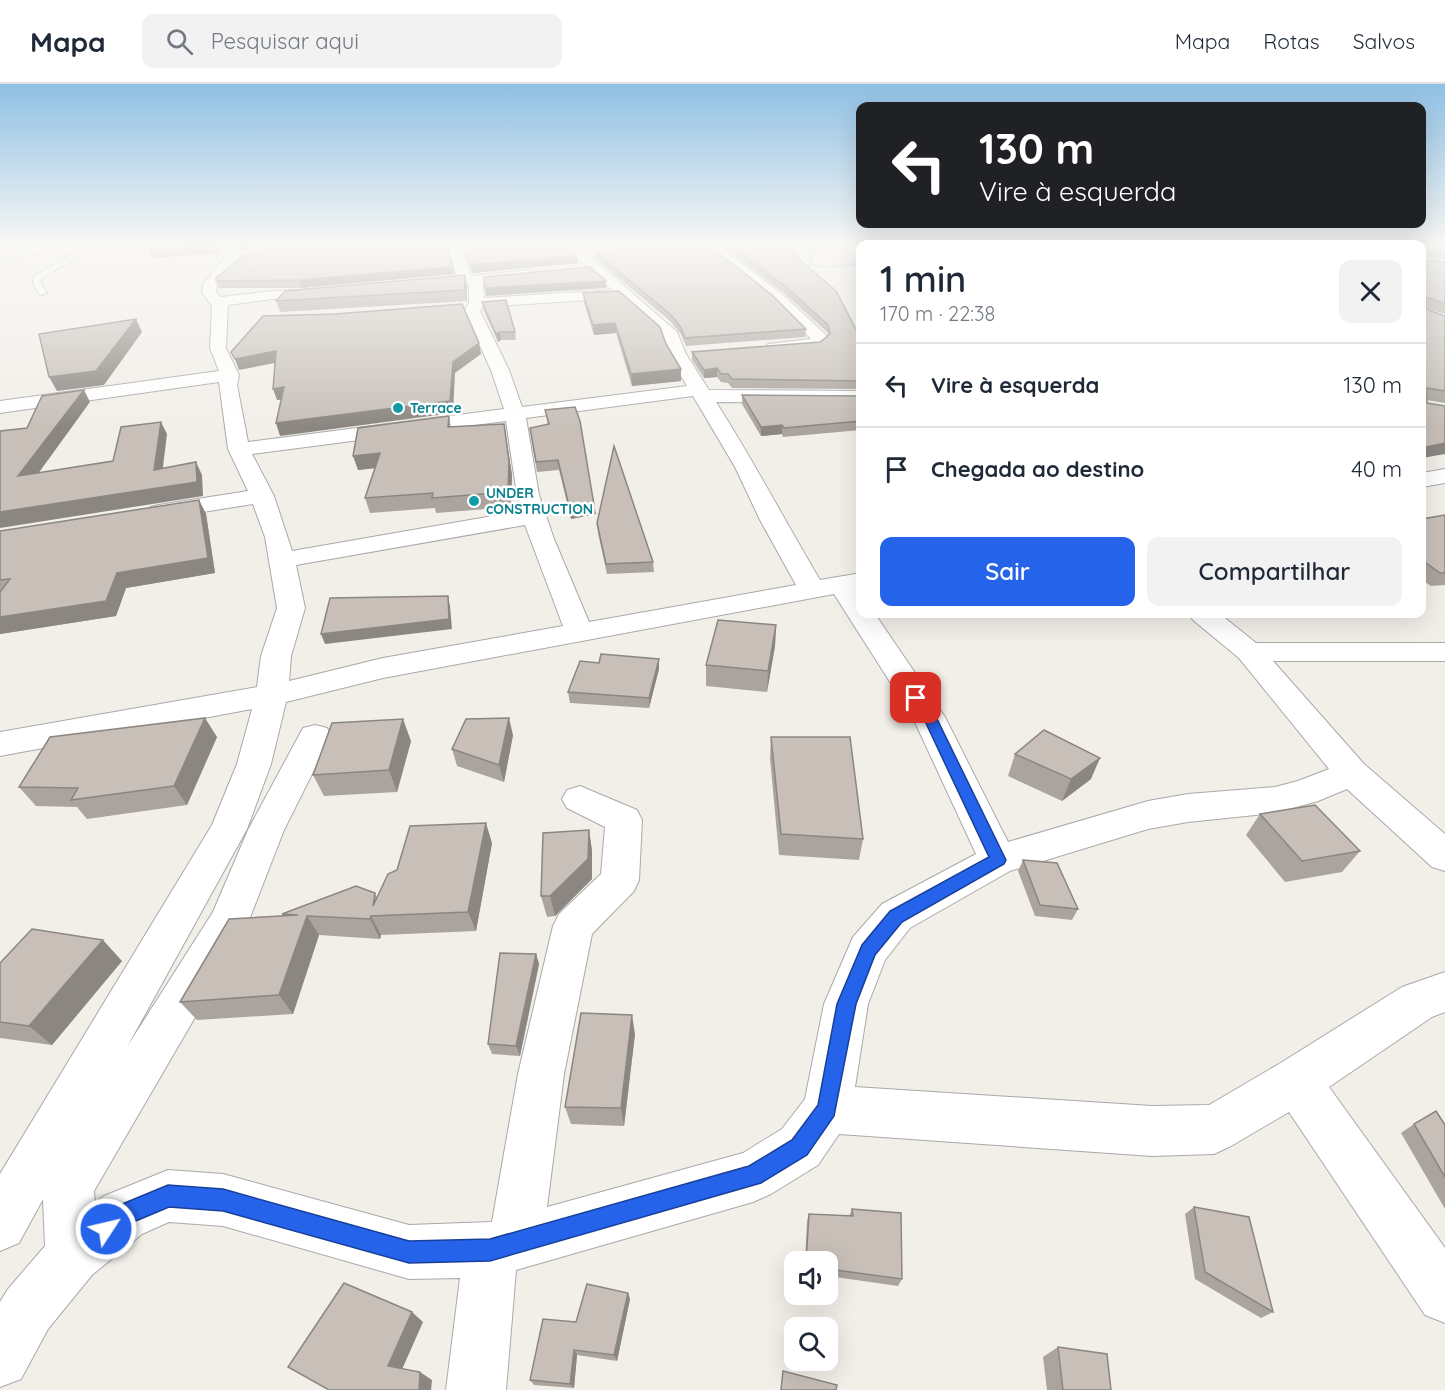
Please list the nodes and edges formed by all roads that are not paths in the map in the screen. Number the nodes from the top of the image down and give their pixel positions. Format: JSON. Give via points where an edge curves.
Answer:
{"nodes":[{"id":1,"x":216,"y":306,"type":"edge"},
{"id":2,"x":245,"y":306,"type":"edge"},
{"id":3,"x":470,"y":306,"type":"edge"},
{"id":4,"x":637,"y":306,"type":"edge"},
{"id":5,"x":786,"y":306,"type":"edge"},
{"id":6,"x":222,"y":315,"type":"junction"},
{"id":7,"x":755,"y":349,"type":"edge"},
{"id":8,"x":699,"y":352,"type":"edge"},
{"id":9,"x":677,"y":354,"type":"junction"},
{"id":10,"x":230,"y":375,"type":"junction"},
{"id":11,"x":700,"y":393,"type":"junction"},
{"id":12,"x":856,"y":397,"type":"edge"},
{"id":13,"x":0,"y":407,"type":"edge"},
{"id":14,"x":514,"y":414,"type":"junction"},
{"id":15,"x":239,"y":448,"type":"junction"},
{"id":16,"x":262,"y":496,"type":"junction"},
{"id":17,"x":133,"y":516,"type":"edge"},
{"id":18,"x":536,"y":516,"type":"junction"},
{"id":19,"x":283,"y":560,"type":"junction"},
{"id":20,"x":838,"y":585,"type":"edge"},
{"id":21,"x":856,"y":611,"type":"edge"},
{"id":22,"x":861,"y":618,"type":"edge"},
{"id":23,"x":1208,"y":618,"type":"edge"},
{"id":24,"x":579,"y":631,"type":"junction"},
{"id":25,"x":1249,"y":652,"type":"junction"},
{"id":26,"x":1445,"y":652,"type":"edge"},
{"id":27,"x":272,"y":695,"type":"junction"},
{"id":28,"x":315,"y":736,"type":"dead end"},
{"id":29,"x":0,"y":744,"type":"edge"},
{"id":30,"x":1352,"y":773,"type":"junction"},
{"id":31,"x":580,"y":799,"type":"dead end"},
{"id":32,"x":1445,"y":856,"type":"edge"},
{"id":33,"x":998,"y":860,"type":"junction"},
{"id":34,"x":1445,"y":992,"type":"edge"},
{"id":35,"x":1296,"y":1081,"type":"junction"},
{"id":36,"x":827,"y":1109,"type":"junction"},
{"id":37,"x":0,"y":1224,"type":"edge"},
{"id":38,"x":502,"y":1247,"type":"junction"},
{"id":39,"x":73,"y":1256,"type":"junction"},
{"id":40,"x":1445,"y":1295,"type":"edge"},
{"id":41,"x":0,"y":1358,"type":"edge"},
{"id":42,"x":476,"y":1390,"type":"edge"}],
"edges":[{"from":1,"to":6,"type":"street"},
{"from":2,"to":6,"type":"street"},
{"from":3,"to":14,"type":"street","via":[[500,370]]},
{"from":4,"to":9,"type":"street","via":[[671,335]]},
{"from":5,"to":7,"type":"street","via":[[820,339],[819,343]]},
{"from":6,"to":10,"type":"street","via":[[218,348]]},
{"from":8,"to":9,"type":"street"},
{"from":9,"to":11,"type":"street"},
{"from":10,"to":13,"type":"street"},
{"from":10,"to":15,"type":"street","via":[[228,385]]},
{"from":11,"to":12,"type":"street"},
{"from":11,"to":14,"type":"street"},
{"from":11,"to":20,"type":"street","via":[[746,467],[772,520]]},
{"from":14,"to":15,"type":"street"},
{"from":14,"to":18,"type":"street","via":[[528,495]]},
{"from":15,"to":16,"type":"street"},
{"from":16,"to":17,"type":"street"},
{"from":16,"to":19,"type":"street"},
{"from":18,"to":19,"type":"street"},
{"from":18,"to":24,"type":"street"},
{"from":19,"to":27,"type":"street","via":[[291,608],[276,656]]},
{"from":20,"to":21,"type":"street"},
{"from":20,"to":24,"type":"street"},
{"from":22,"to":33,"type":"street","via":[[929,717]]},
{"from":23,"to":25,"type":"street"},
{"from":24,"to":27,"type":"street","via":[[383,668]]},
{"from":25,"to":26,"type":"street"},
{"from":25,"to":30,"type":"street"},
{"from":27,"to":29,"type":"street"},
{"from":27,"to":37,"type":"street","via":[[254,764],[229,829]]},
{"from":28,"to":39,"type":"street","via":[[266,830],[230,921],[68,1186]]},
{"from":30,"to":32,"type":"street"},
{"from":30,"to":33,"type":"street","via":[[1275,800],[1148,815]]},
{"from":31,"to":38,"type":"street","via":[[624,820],[620,880],[573,926]]},
{"from":33,"to":36,"type":"street","via":[[896,916],[868,950],[846,1004]]},
{"from":34,"to":35,"type":"street","via":[[1418,1000]]},
{"from":35,"to":36,"type":"street","via":[[1214,1129],[1152,1131]]},
{"from":35,"to":40,"type":"street"},
{"from":36,"to":38,"type":"street","via":[[800,1147],[753,1176]]},
{"from":38,"to":39,"type":"street","via":[[409,1252],[223,1200],[168,1196],[123,1215]]},
{"from":38,"to":42,"type":"street"},
{"from":39,"to":41,"type":"street","via":[[28,1309]]}]}
